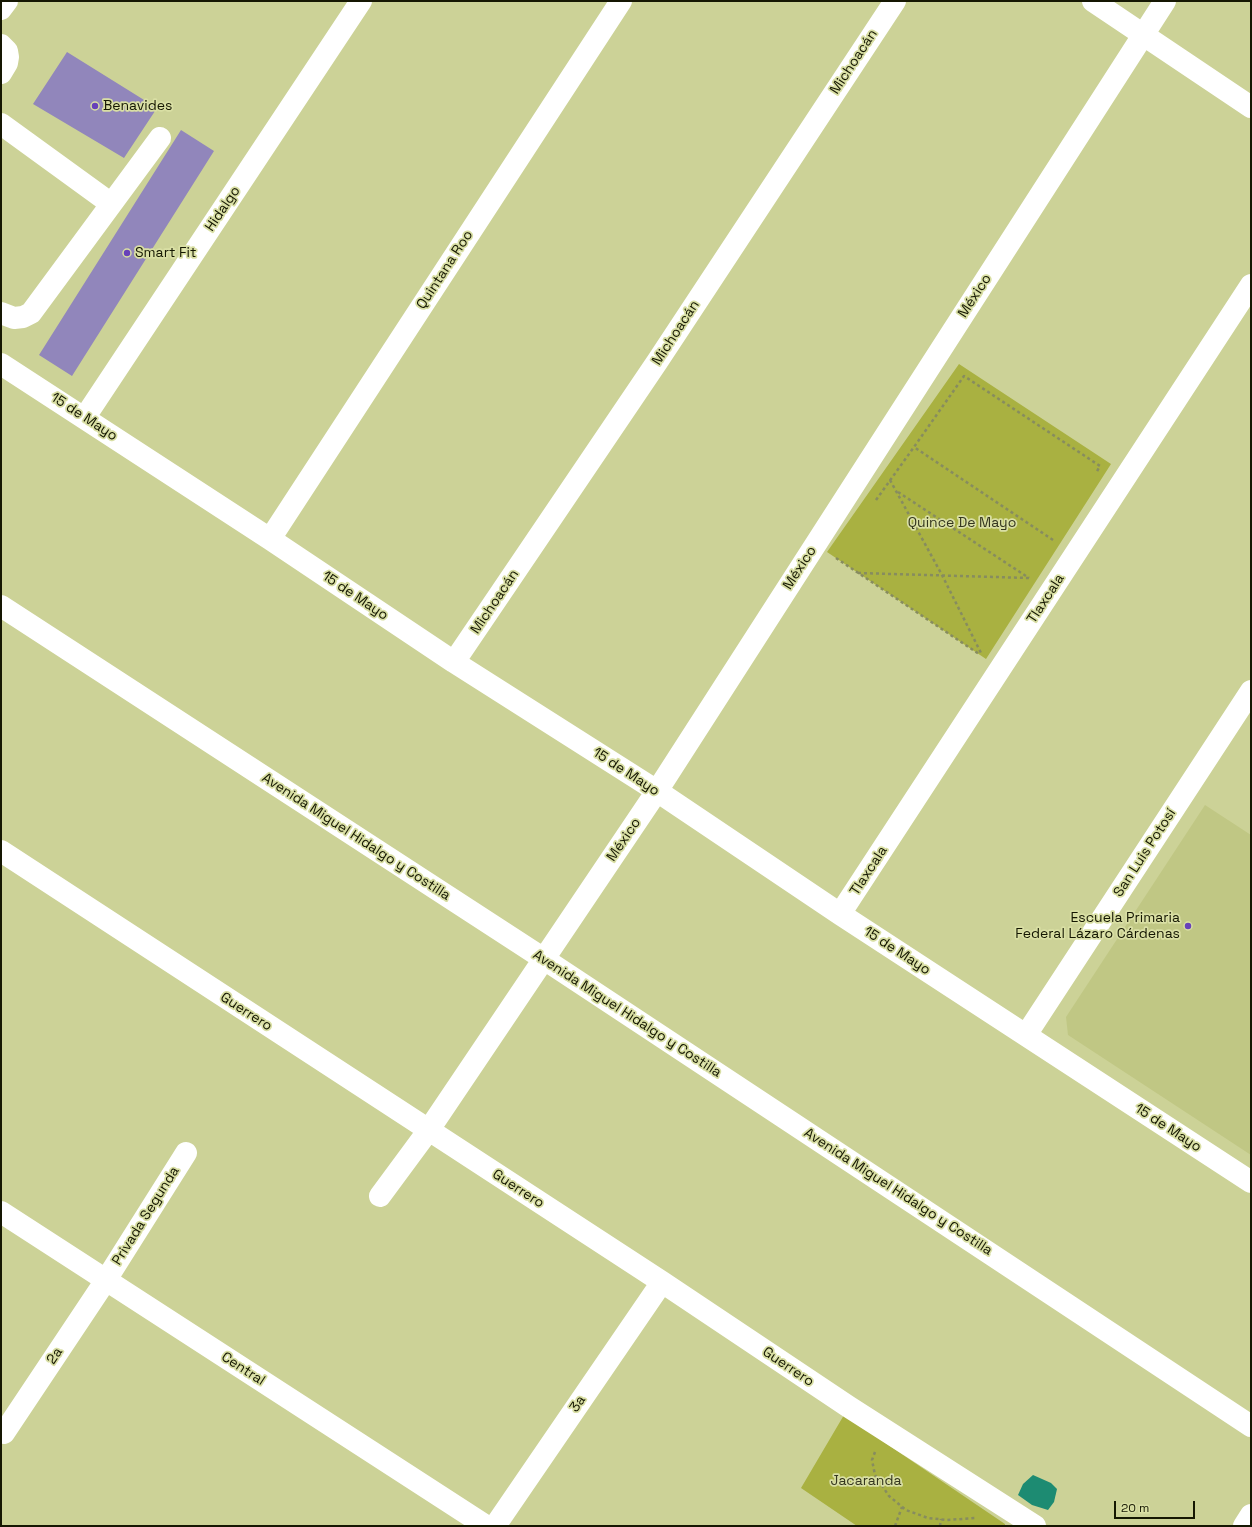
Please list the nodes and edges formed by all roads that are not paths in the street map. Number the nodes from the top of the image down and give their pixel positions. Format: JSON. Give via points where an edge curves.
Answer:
{"nodes":[{"id":1,"x":7,"y":1,"type":"edge"},
{"id":2,"x":361,"y":1,"type":"edge"},
{"id":3,"x":621,"y":1,"type":"edge"},
{"id":4,"x":894,"y":1,"type":"edge"},
{"id":5,"x":1093,"y":1,"type":"edge"},
{"id":6,"x":1165,"y":1,"type":"edge"},
{"id":7,"x":1,"y":9,"type":"edge"},
{"id":8,"x":1144,"y":34,"type":"junction"},
{"id":9,"x":1,"y":45,"type":"edge"},
{"id":10,"x":1,"y":73,"type":"edge"},
{"id":11,"x":1251,"y":107,"type":"edge"},
{"id":12,"x":1,"y":124,"type":"edge"},
{"id":13,"x":160,"y":138,"type":"dead end"},
{"id":14,"x":110,"y":203,"type":"junction"},
{"id":15,"x":1251,"y":285,"type":"edge"},
{"id":16,"x":1,"y":313,"type":"edge"},
{"id":17,"x":1,"y":364,"type":"edge"},
{"id":18,"x":85,"y":417,"type":"junction"},
{"id":19,"x":270,"y":539,"type":"junction"},
{"id":20,"x":1,"y":606,"type":"edge"},
{"id":21,"x":454,"y":662,"type":"junction"},
{"id":22,"x":1251,"y":691,"type":"edge"},
{"id":23,"x":657,"y":791,"type":"junction"},
{"id":24,"x":1,"y":851,"type":"edge"},
{"id":25,"x":840,"y":914,"type":"junction"},
{"id":26,"x":544,"y":959,"type":"junction"},
{"id":27,"x":1026,"y":1035,"type":"junction"},
{"id":28,"x":428,"y":1131,"type":"junction"},
{"id":29,"x":186,"y":1153,"type":"dead end"},
{"id":30,"x":1251,"y":1182,"type":"edge"},
{"id":31,"x":380,"y":1196,"type":"dead end"},
{"id":32,"x":1,"y":1212,"type":"edge"},
{"id":33,"x":106,"y":1280,"type":"junction"},
{"id":34,"x":662,"y":1282,"type":"junction"},
{"id":35,"x":1251,"y":1426,"type":"edge"},
{"id":36,"x":4,"y":1433,"type":"dead end"},
{"id":37,"x":1251,"y":1515,"type":"edge"},
{"id":38,"x":486,"y":1526,"type":"edge"},
{"id":39,"x":495,"y":1526,"type":"edge"},
{"id":40,"x":1035,"y":1526,"type":"edge"},
{"id":41,"x":1244,"y":1526,"type":"edge"}],
"edges":[{"from":1,"to":7,"type":"street"},
{"from":2,"to":18,"type":"street","name":"Hidalgo"},
{"from":3,"to":19,"type":"street","name":"Quintana Roo"},
{"from":4,"to":21,"type":"street","name":"Michoacán","via":[[658,362]]},
{"from":5,"to":8,"type":"street"},
{"from":6,"to":8,"type":"street","name":"México"},
{"from":8,"to":11,"type":"street"},
{"from":8,"to":23,"type":"street","name":"México"},
{"from":9,"to":10,"type":"street","via":[[7,51],[8,63]]},
{"from":12,"to":14,"type":"street"},
{"from":13,"to":14,"type":"street"},
{"from":14,"to":16,"type":"street","via":[[32,313],[14,318]]},
{"from":15,"to":25,"type":"street","name":"Tlaxcala"},
{"from":17,"to":18,"type":"street","name":"15 de Mayo"},
{"from":18,"to":19,"type":"street","name":"15 de Mayo"},
{"from":19,"to":21,"type":"street","name":"15 de Mayo"},
{"from":20,"to":26,"type":"street","name":"Avenida Miguel Hidalgo y Costilla"},
{"from":21,"to":23,"type":"street","name":"15 de Mayo"},
{"from":22,"to":27,"type":"street","name":"San Luis Potosí"},
{"from":23,"to":25,"type":"street","name":"15 de Mayo"},
{"from":23,"to":26,"type":"street","name":"México"},
{"from":24,"to":28,"type":"street","name":"Guerrero"},
{"from":25,"to":27,"type":"street","name":"15 de Mayo"},
{"from":26,"to":28,"type":"street","name":"México"},
{"from":26,"to":35,"type":"street","name":"Avenida Miguel Hidalgo y Costilla"},
{"from":27,"to":30,"type":"street","name":"15 de Mayo"},
{"from":28,"to":31,"type":"street","name":"México"},
{"from":28,"to":34,"type":"street","name":"Guerrero"},
{"from":29,"to":33,"type":"street","name":"Privada Segunda"},
{"from":32,"to":33,"type":"street","name":"Central"},
{"from":33,"to":36,"type":"street","name":"2a"},
{"from":33,"to":38,"type":"street","name":"Central"},
{"from":34,"to":39,"type":"street","name":"3a"},
{"from":34,"to":40,"type":"street","name":"Guerrero","via":[[849,1407]]},
{"from":37,"to":41,"type":"street"}]}
